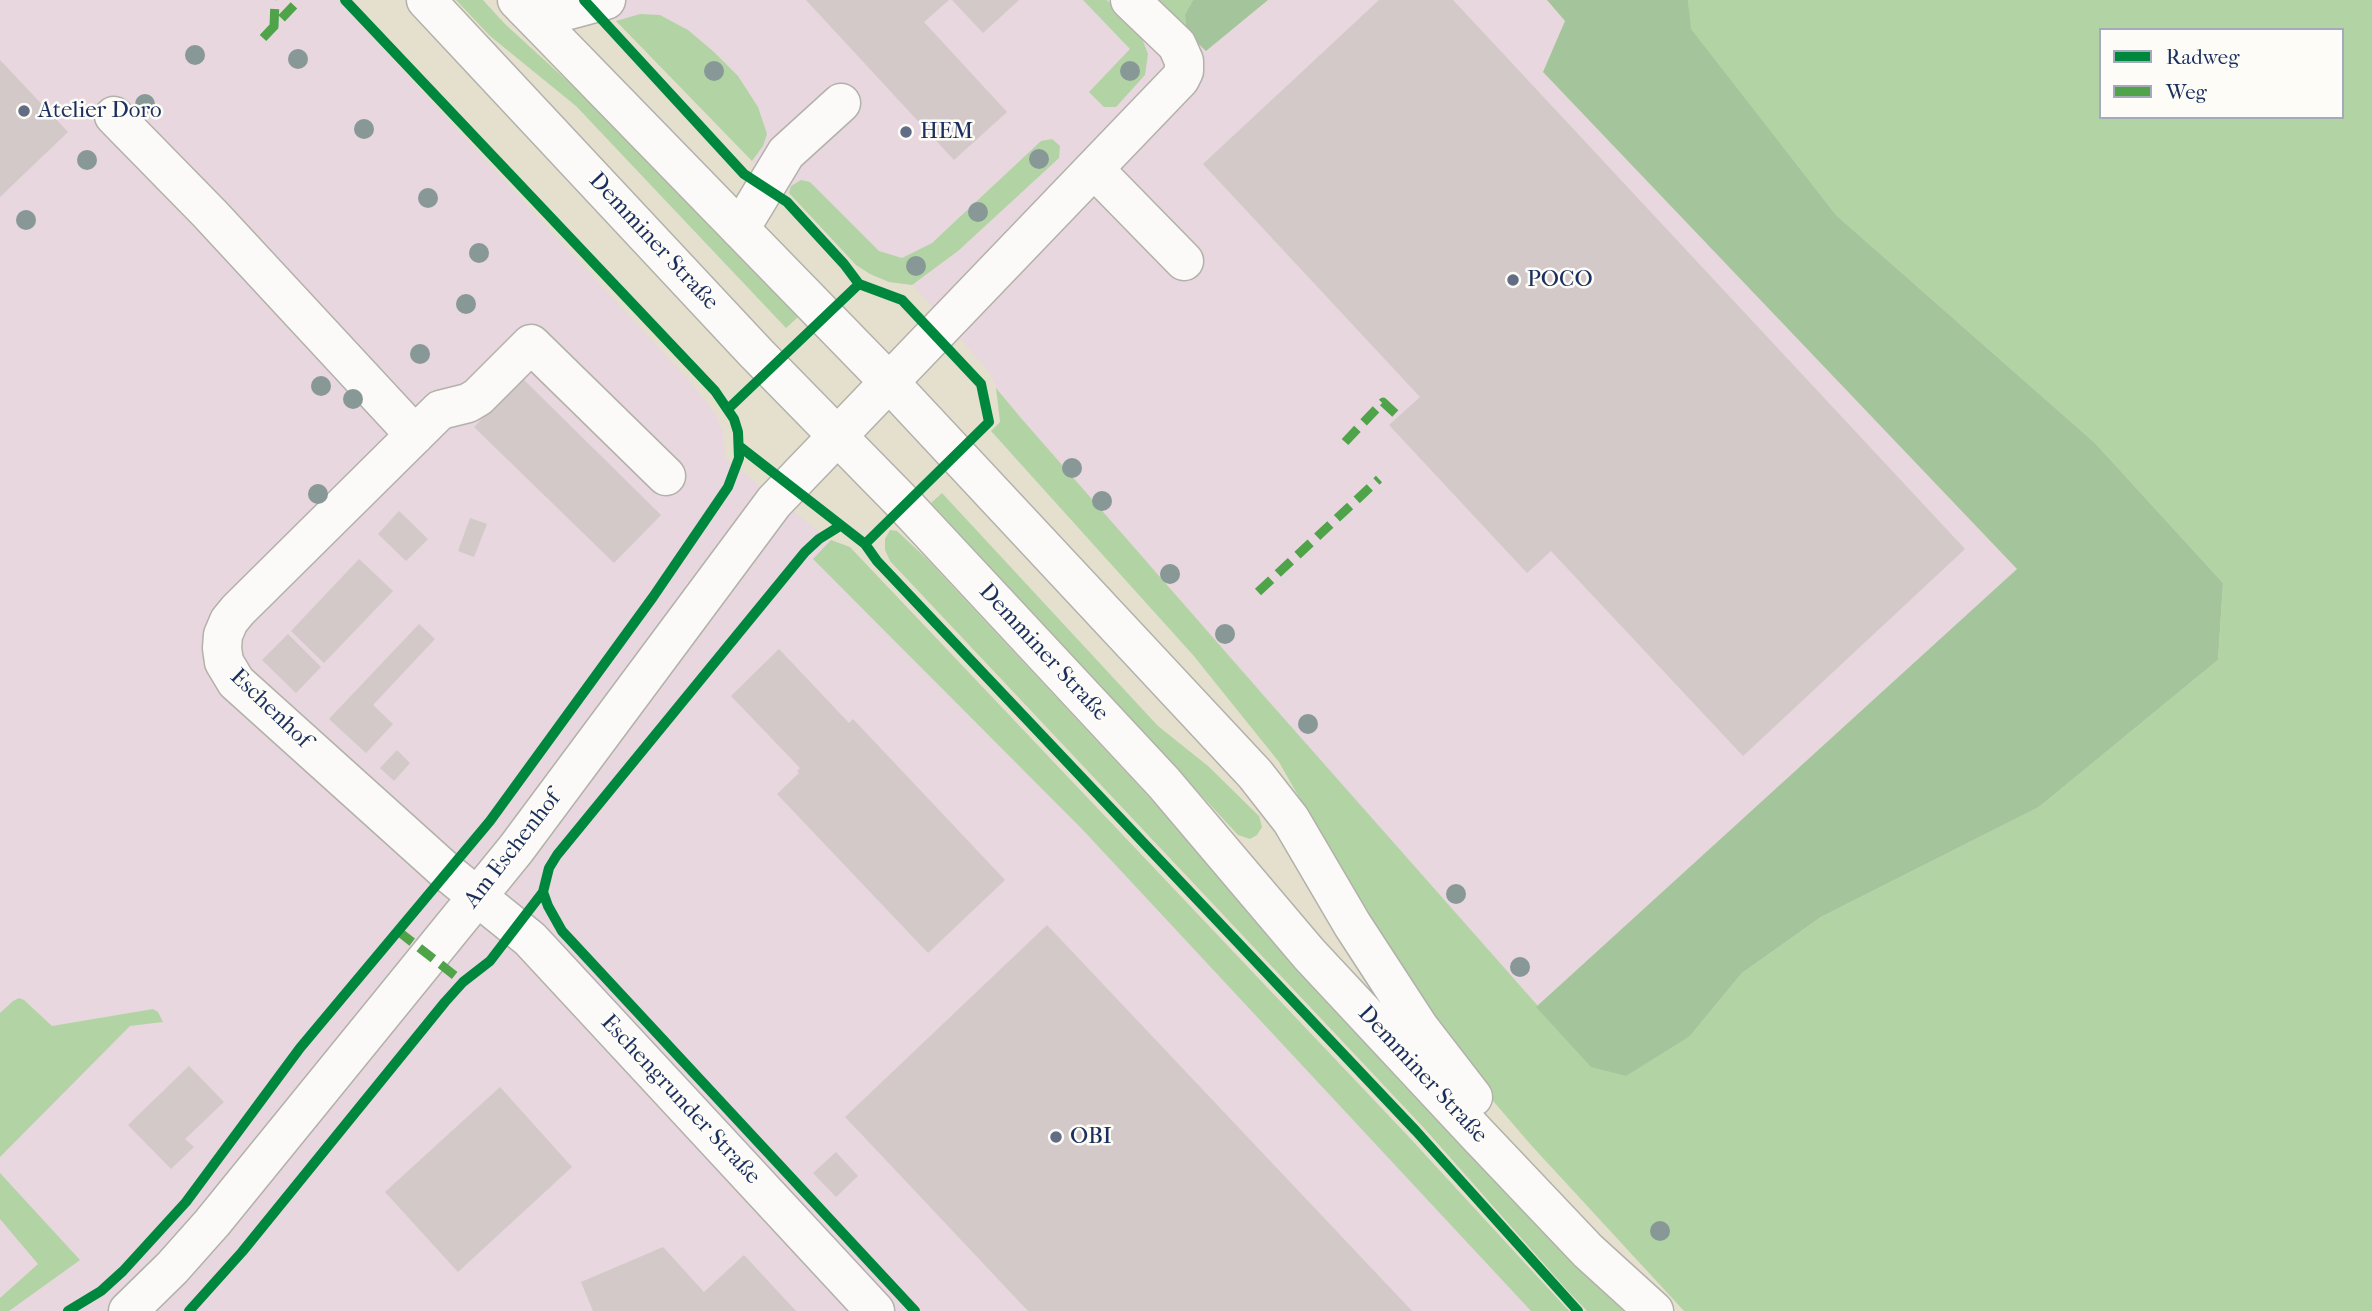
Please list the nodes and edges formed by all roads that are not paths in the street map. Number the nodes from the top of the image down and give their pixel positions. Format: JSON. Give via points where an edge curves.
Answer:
{"nodes":[{"id":1,"x":426,"y":0,"type":"edge"},
{"id":2,"x":606,"y":0,"type":"edge"},
{"id":3,"x":1130,"y":0,"type":"edge"},
{"id":4,"x":521,"y":4,"type":"edge"},
{"id":5,"x":841,"y":103,"type":"dead end"},
{"id":6,"x":114,"y":116,"type":"dead end"},
{"id":7,"x":1094,"y":170,"type":"junction"},
{"id":8,"x":740,"y":229,"type":"junction"},
{"id":9,"x":1184,"y":261,"type":"dead end"},
{"id":10,"x":889,"y":382,"type":"junction"},
{"id":11,"x":427,"y":422,"type":"junction"},
{"id":12,"x":837,"y":436,"type":"junction"},
{"id":13,"x":666,"y":476,"type":"dead end"},
{"id":14,"x":478,"y":896,"type":"junction"},
{"id":15,"x":128,"y":1311,"type":"edge"},
{"id":16,"x":875,"y":1311,"type":"edge"},
{"id":17,"x":1655,"y":1311,"type":"edge"}],
"edges":[{"from":1,"to":12,"type":"main road","name":"Demminer Straße"},
{"from":2,"to":4,"type":"main road","via":[[569,10]]},
{"from":3,"to":7,"type":"main road","via":[[1177,45],[1184,71]]},
{"from":4,"to":8,"type":"main road","name":"Demminer Straße"},
{"from":5,"to":8,"type":"main road","via":[[786,153]]},
{"from":6,"to":11,"type":"main road"},
{"from":7,"to":9,"type":"main road"},
{"from":7,"to":10,"type":"main road"},
{"from":8,"to":10,"type":"main road","name":"Demminer Straße"},
{"from":10,"to":12,"type":"main road","name":"Am Eschenhof"},
{"from":10,"to":17,"type":"main road","name":"Demminer Straße","via":[[1255,774],[1291,820],[1427,1038]]},
{"from":11,"to":13,"type":"main road","via":[[478,397],[531,344]]},
{"from":11,"to":14,"type":"main road","name":"Eschenhof","via":[[238,610],[223,635],[223,662],[236,682]]},
{"from":12,"to":14,"type":"main road","name":"Am Eschenhof","via":[[740,545]]},
{"from":12,"to":17,"type":"main road","name":"Demminer Straße","via":[[1164,783],[1309,954],[1476,1133],[1588,1251]]},
{"from":14,"to":15,"type":"main road","name":"Am Eschenhof","via":[[212,1223]]},
{"from":14,"to":16,"type":"main road","name":"Eschengrunder Straße","via":[[530,939]]}]}
